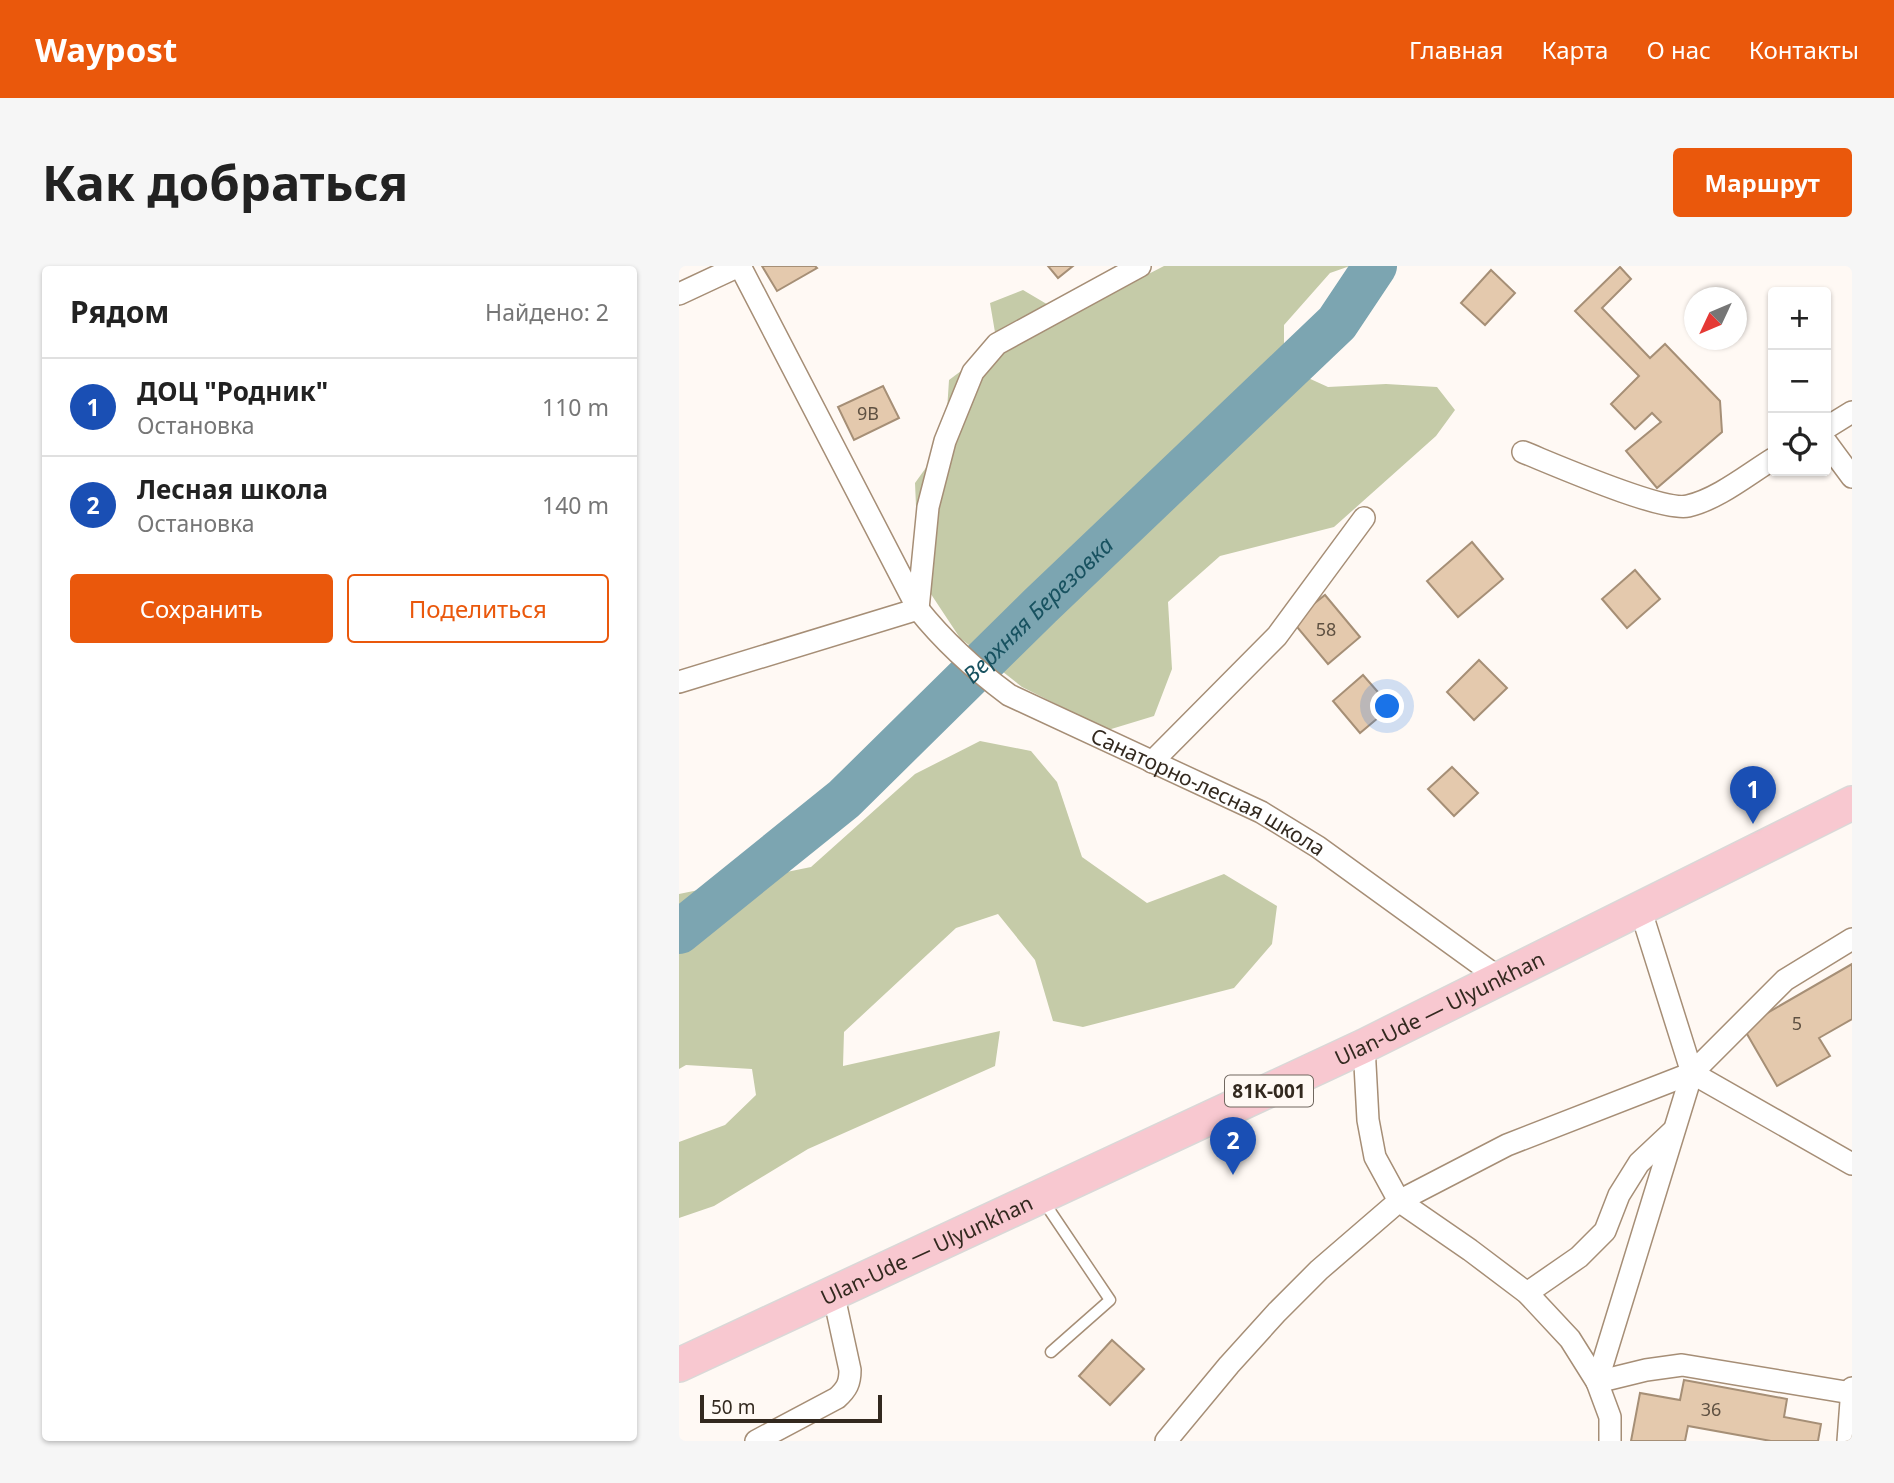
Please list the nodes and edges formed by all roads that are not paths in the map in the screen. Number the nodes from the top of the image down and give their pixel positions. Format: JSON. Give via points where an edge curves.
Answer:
{"nodes":[{"id":1,"x":740,"y":266,"type":"edge"},
{"id":2,"x":1140,"y":266,"type":"edge"},
{"id":3,"x":679,"y":294,"type":"edge"},
{"id":4,"x":1852,"y":412,"type":"edge"},
{"id":5,"x":1831,"y":425,"type":"edge"},
{"id":6,"x":1831,"y":449,"type":"edge"},
{"id":7,"x":1523,"y":452,"type":"dead end"},
{"id":8,"x":1768,"y":462,"type":"edge"},
{"id":9,"x":1852,"y":477,"type":"edge"},
{"id":10,"x":1363,"y":518,"type":"dead end"},
{"id":11,"x":918,"y":609,"type":"junction"},
{"id":12,"x":679,"y":682,"type":"edge"},
{"id":13,"x":1153,"y":762,"type":"junction"},
{"id":14,"x":1852,"y":803,"type":"edge"},
{"id":15,"x":1640,"y":908,"type":"junction"},
{"id":16,"x":1852,"y":939,"type":"edge"},
{"id":17,"x":1499,"y":978,"type":"junction"},
{"id":18,"x":1364,"y":1046,"type":"junction"},
{"id":19,"x":1692,"y":1073,"type":"junction"},
{"id":20,"x":1675,"y":1129,"type":"junction"},
{"id":21,"x":1852,"y":1164,"type":"edge"},
{"id":22,"x":1040,"y":1197,"type":"junction"},
{"id":23,"x":1399,"y":1201,"type":"junction"},
{"id":24,"x":833,"y":1292,"type":"junction"},
{"id":25,"x":1527,"y":1293,"type":"junction"},
{"id":26,"x":1051,"y":1352,"type":"dead end"},
{"id":27,"x":679,"y":1365,"type":"edge"},
{"id":28,"x":1597,"y":1382,"type":"junction"},
{"id":29,"x":1851,"y":1390,"type":"edge"},
{"id":30,"x":756,"y":1441,"type":"edge"},
{"id":31,"x":1166,"y":1441,"type":"edge"},
{"id":32,"x":1610,"y":1441,"type":"edge"},
{"id":33,"x":1849,"y":1441,"type":"edge"}],
"edges":[{"from":1,"to":3,"type":"street"},
{"from":1,"to":11,"type":"street","name":"Санаторно-лесная школа"},
{"from":2,"to":11,"type":"street","via":[[997,344],[973,372],[945,441],[928,508]]},
{"from":4,"to":5,"type":"street"},
{"from":6,"to":9,"type":"street"},
{"from":7,"to":8,"type":"street","via":[[1659,504],[1686,506]]},
{"from":10,"to":13,"type":"street","via":[[1277,636]]},
{"from":11,"to":12,"type":"street"},
{"from":11,"to":13,"type":"street","name":"Санаторно-лесная школа","via":[[972,668],[1009,695]]},
{"from":13,"to":17,"type":"street","name":"Санаторно-лесная школа","via":[[1261,813],[1318,847]]},
{"from":14,"to":15,"type":"main road","name":"Ulan-Ude — Ulyunkhan","number":"81К-001"},
{"from":15,"to":17,"type":"main road","name":"Ulan-Ude — Ulyunkhan","number":"81К-001"},
{"from":15,"to":19,"type":"street"},
{"from":16,"to":19,"type":"street","via":[[1785,980]]},
{"from":17,"to":18,"type":"main road","name":"Ulan-Ude — Ulyunkhan","number":"81К-001"},
{"from":18,"to":22,"type":"main road","name":"Ulan-Ude — Ulyunkhan","number":"81К-001"},
{"from":18,"to":23,"type":"street","via":[[1375,1157]]},
{"from":19,"to":20,"type":"street"},
{"from":19,"to":21,"type":"street"},
{"from":19,"to":23,"type":"street","via":[[1507,1145]]},
{"from":20,"to":25,"type":"street","via":[[1639,1163],[1619,1195],[1605,1231],[1579,1257]]},
{"from":20,"to":28,"type":"street"},
{"from":22,"to":24,"type":"main road","name":"Ulan-Ude — Ulyunkhan","number":"81К-001"},
{"from":22,"to":26,"type":"lane","via":[[1110,1300]]},
{"from":23,"to":25,"type":"street"},
{"from":23,"to":31,"type":"street","via":[[1277,1312]]},
{"from":24,"to":27,"type":"main road","name":"Ulan-Ude — Ulyunkhan","number":"81К-001"},
{"from":24,"to":30,"type":"street","via":[[850,1381],[837,1398]]},
{"from":25,"to":28,"type":"street","via":[[1570,1339]]},
{"from":28,"to":29,"type":"street","via":[[1682,1365]]},
{"from":28,"to":32,"type":"street","via":[[1610,1417]]},
{"from":29,"to":33,"type":"street"}]}
